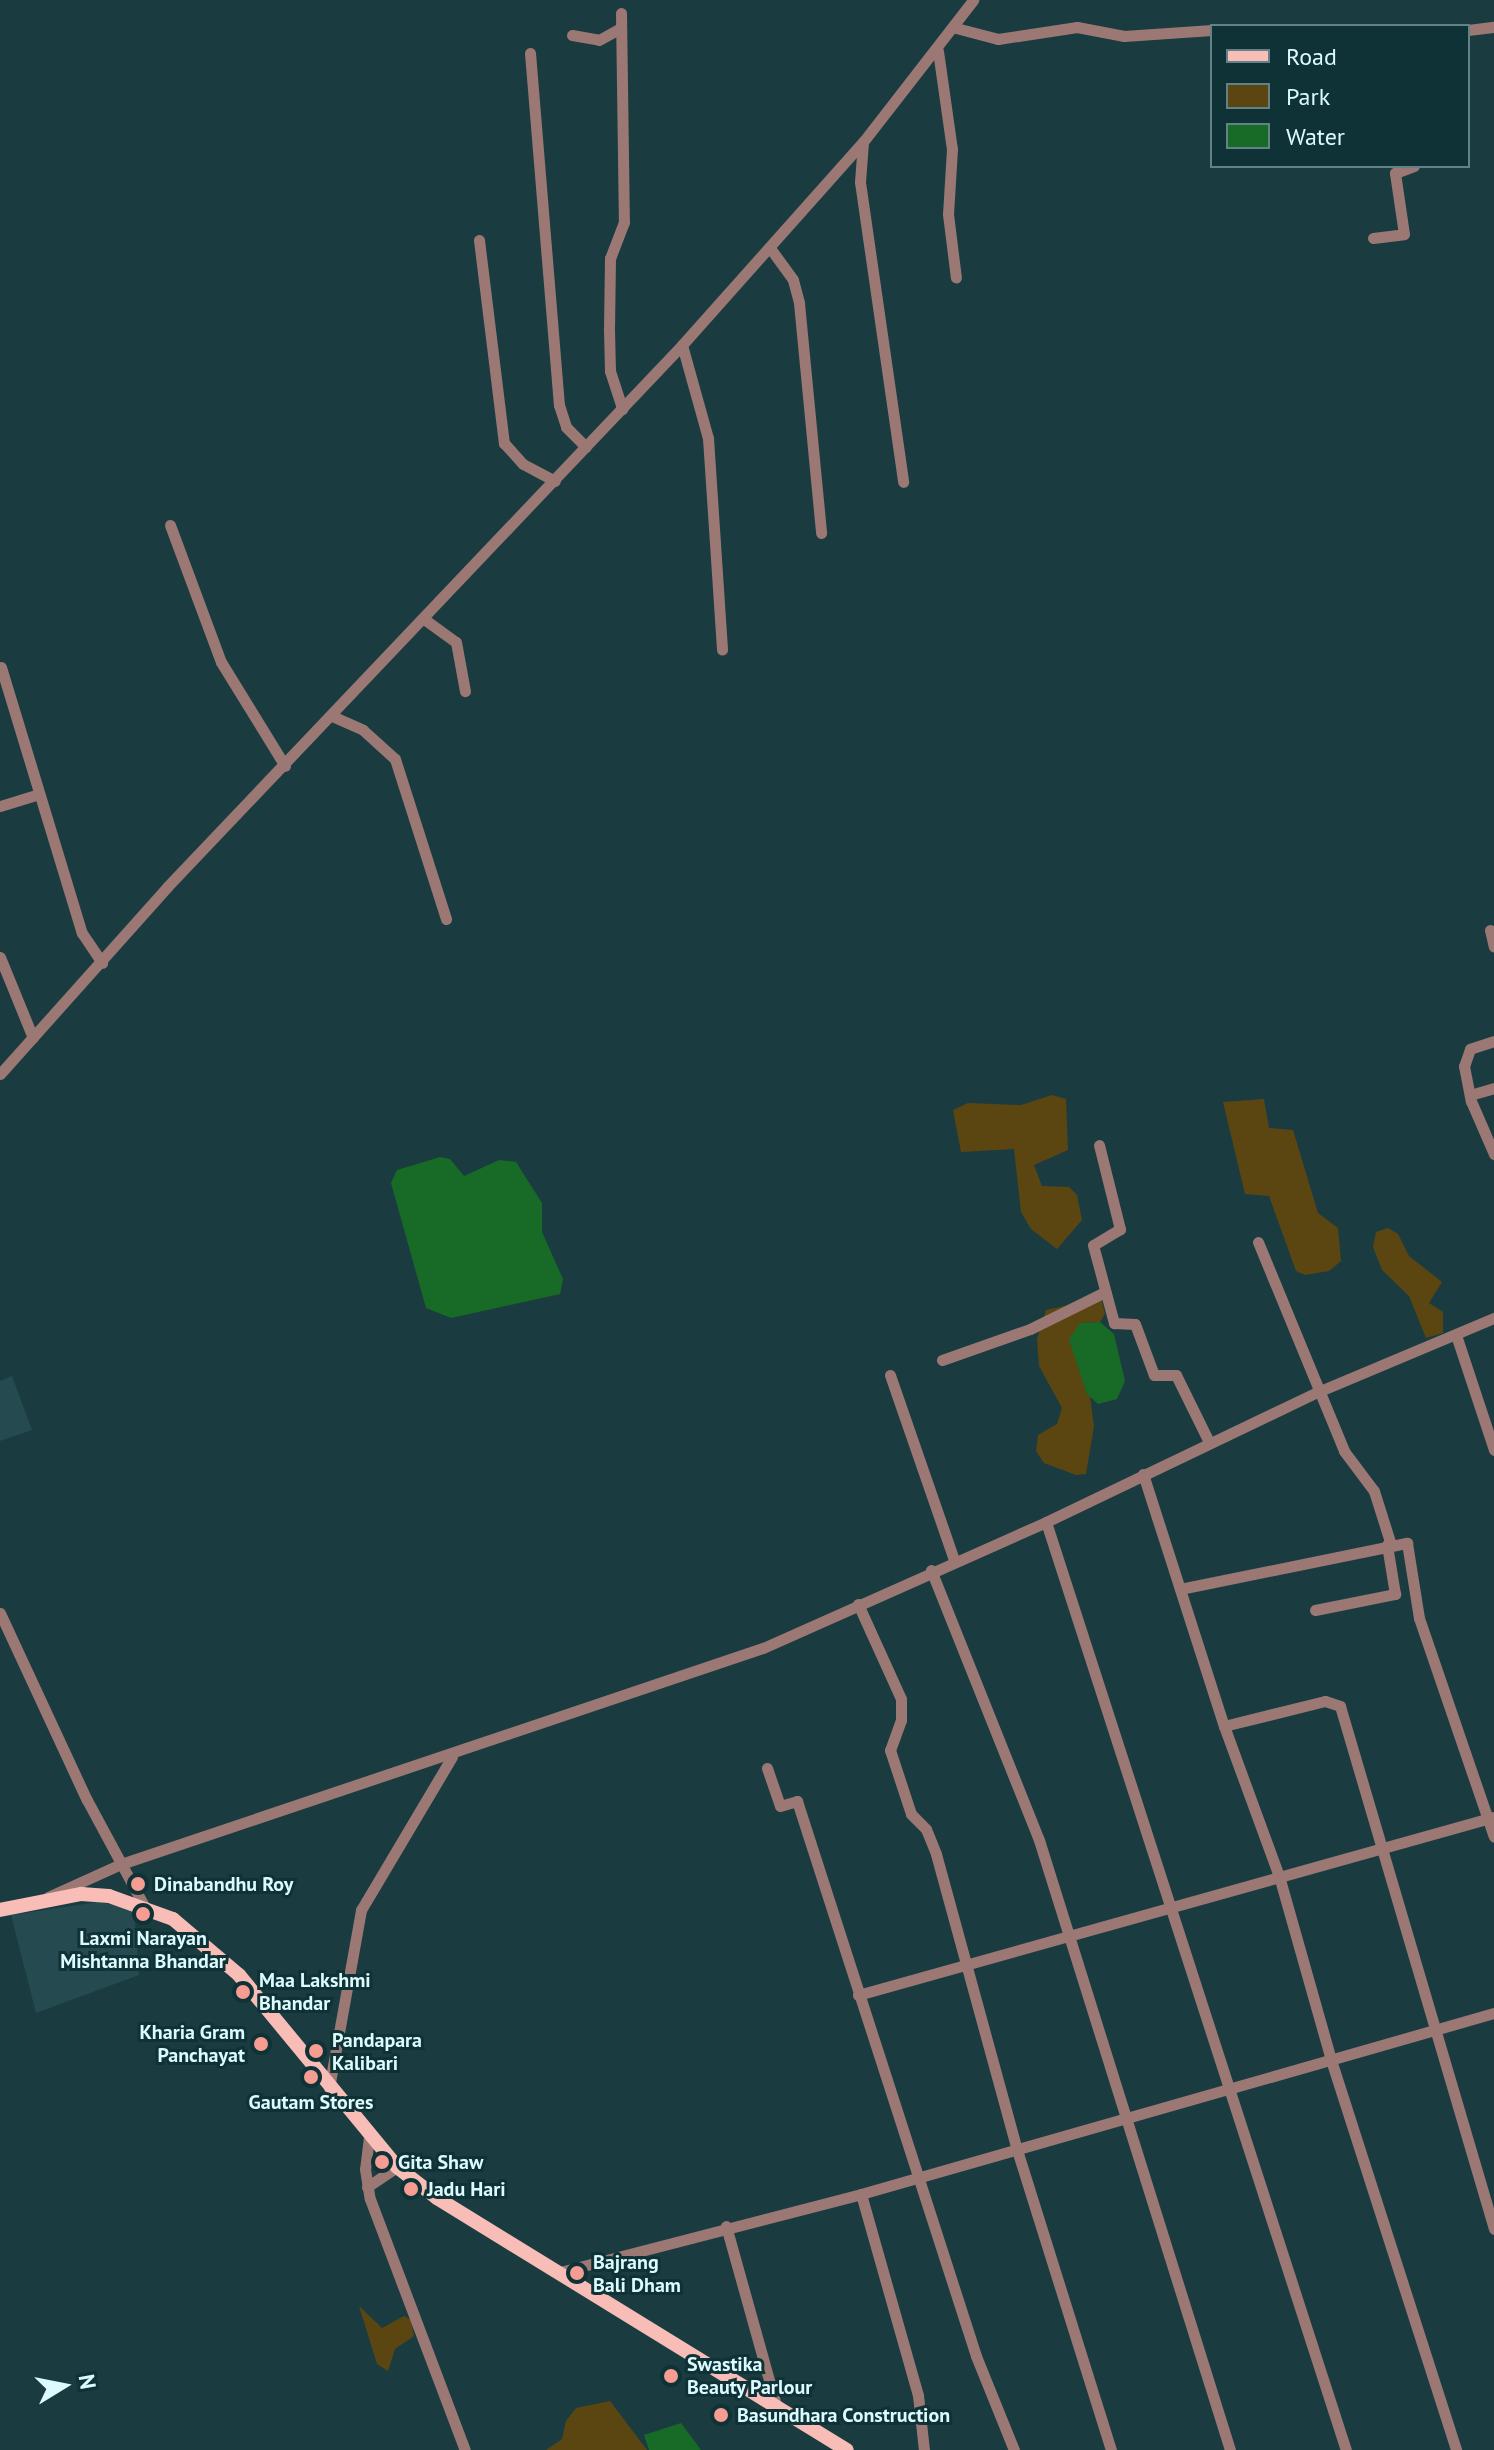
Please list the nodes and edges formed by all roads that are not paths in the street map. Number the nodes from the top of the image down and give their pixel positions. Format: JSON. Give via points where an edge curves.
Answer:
{"nodes":[{"id":1,"x":973,"y":0,"type":"edge"},
{"id":2,"x":621,"y":13,"type":"dead end"},
{"id":3,"x":1494,"y":27,"type":"edge"},
{"id":4,"x":621,"y":28,"type":"junction"},
{"id":5,"x":956,"y":28,"type":"junction"},
{"id":6,"x":1210,"y":30,"type":"edge"},
{"id":7,"x":1470,"y":30,"type":"edge"},
{"id":8,"x":572,"y":35,"type":"dead end"},
{"id":9,"x":938,"y":51,"type":"junction"},
{"id":10,"x":530,"y":53,"type":"dead end"},
{"id":11,"x":863,"y":142,"type":"junction"},
{"id":12,"x":1409,"y":168,"type":"edge"},
{"id":13,"x":1373,"y":238,"type":"dead end"},
{"id":14,"x":479,"y":240,"type":"dead end"},
{"id":15,"x":770,"y":248,"type":"junction"},
{"id":16,"x":956,"y":278,"type":"dead end"},
{"id":17,"x":682,"y":345,"type":"junction"},
{"id":18,"x":622,"y":409,"type":"junction"},
{"id":19,"x":586,"y":447,"type":"junction"},
{"id":20,"x":555,"y":481,"type":"junction"},
{"id":21,"x":903,"y":482,"type":"dead end"},
{"id":22,"x":170,"y":525,"type":"dead end"},
{"id":23,"x":821,"y":533,"type":"dead end"},
{"id":24,"x":424,"y":619,"type":"junction"},
{"id":25,"x":722,"y":650,"type":"dead end"},
{"id":26,"x":1,"y":667,"type":"edge"},
{"id":27,"x":465,"y":691,"type":"dead end"},
{"id":28,"x":332,"y":716,"type":"junction"},
{"id":29,"x":285,"y":766,"type":"junction"},
{"id":30,"x":39,"y":794,"type":"junction"},
{"id":31,"x":0,"y":806,"type":"edge"},
{"id":32,"x":445,"y":915,"type":"dead end"},
{"id":33,"x":1490,"y":930,"type":"dead end"},
{"id":34,"x":1494,"y":947,"type":"edge"},
{"id":35,"x":0,"y":957,"type":"edge"},
{"id":36,"x":102,"y":963,"type":"junction"},
{"id":37,"x":33,"y":1038,"type":"junction"},
{"id":38,"x":1494,"y":1041,"type":"edge"},
{"id":39,"x":0,"y":1074,"type":"edge"},
{"id":40,"x":1494,"y":1088,"type":"edge"},
{"id":41,"x":1470,"y":1095,"type":"junction"},
{"id":42,"x":1099,"y":1145,"type":"dead end"},
{"id":43,"x":1494,"y":1154,"type":"edge"},
{"id":44,"x":1258,"y":1242,"type":"dead end"},
{"id":45,"x":1105,"y":1292,"type":"junction"},
{"id":46,"x":1494,"y":1318,"type":"edge"},
{"id":47,"x":1456,"y":1335,"type":"junction"},
{"id":48,"x":942,"y":1360,"type":"dead end"},
{"id":49,"x":890,"y":1375,"type":"dead end"},
{"id":50,"x":1320,"y":1391,"type":"junction"},
{"id":51,"x":1209,"y":1442,"type":"junction"},
{"id":52,"x":1494,"y":1450,"type":"edge"},
{"id":53,"x":1143,"y":1474,"type":"junction"},
{"id":54,"x":1046,"y":1522,"type":"junction"},
{"id":55,"x":1389,"y":1545,"type":"junction"},
{"id":56,"x":954,"y":1560,"type":"junction"},
{"id":57,"x":931,"y":1570,"type":"junction"},
{"id":58,"x":1180,"y":1589,"type":"junction"},
{"id":59,"x":858,"y":1604,"type":"junction"},
{"id":60,"x":1315,"y":1610,"type":"dead end"},
{"id":61,"x":0,"y":1613,"type":"edge"},
{"id":62,"x":1224,"y":1726,"type":"junction"},
{"id":63,"x":452,"y":1757,"type":"junction"},
{"id":64,"x":767,"y":1768,"type":"dead end"},
{"id":65,"x":1491,"y":1817,"type":"edge"},
{"id":66,"x":1494,"y":1837,"type":"edge"},
{"id":67,"x":1383,"y":1848,"type":"junction"},
{"id":68,"x":121,"y":1864,"type":"junction"},
{"id":69,"x":1279,"y":1876,"type":"junction"},
{"id":70,"x":47,"y":1897,"type":"junction"},
{"id":71,"x":144,"y":1906,"type":"junction"},
{"id":72,"x":1174,"y":1906,"type":"junction"},
{"id":73,"x":0,"y":1910,"type":"edge"},
{"id":74,"x":1071,"y":1937,"type":"junction"},
{"id":75,"x":966,"y":1965,"type":"junction"},
{"id":76,"x":858,"y":1995,"type":"junction"},
{"id":77,"x":1494,"y":2013,"type":"edge"},
{"id":78,"x":1434,"y":2030,"type":"junction"},
{"id":79,"x":1331,"y":2060,"type":"junction"},
{"id":80,"x":329,"y":2088,"type":"junction"},
{"id":81,"x":1230,"y":2089,"type":"junction"},
{"id":82,"x":1125,"y":2119,"type":"junction"},
{"id":83,"x":369,"y":2137,"type":"junction"},
{"id":84,"x":1017,"y":2150,"type":"junction"},
{"id":85,"x":397,"y":2167,"type":"junction"},
{"id":86,"x":917,"y":2178,"type":"junction"},
{"id":87,"x":367,"y":2187,"type":"junction"},
{"id":88,"x":861,"y":2194,"type":"junction"},
{"id":89,"x":726,"y":2226,"type":"junction"},
{"id":90,"x":1494,"y":2229,"type":"edge"},
{"id":91,"x":560,"y":2272,"type":"junction"},
{"id":92,"x":777,"y":2409,"type":"junction"},
{"id":93,"x":465,"y":2450,"type":"edge"},
{"id":94,"x":847,"y":2450,"type":"edge"},
{"id":95,"x":924,"y":2450,"type":"edge"},
{"id":96,"x":1014,"y":2450,"type":"edge"},
{"id":97,"x":1111,"y":2450,"type":"edge"},
{"id":98,"x":1230,"y":2450,"type":"edge"},
{"id":99,"x":1346,"y":2450,"type":"edge"},
{"id":100,"x":1456,"y":2450,"type":"edge"}],
"edges":[{"from":1,"to":5,"type":"street"},
{"from":2,"to":4,"type":"street"},
{"from":3,"to":7,"type":"street"},
{"from":4,"to":8,"type":"street","via":[[599,40]]},
{"from":4,"to":18,"type":"street","via":[[624,222],[610,258],[609,330],[610,371]]},
{"from":5,"to":6,"type":"street","via":[[998,39],[1077,27],[1124,36]]},
{"from":5,"to":9,"type":"street"},
{"from":9,"to":11,"type":"street"},
{"from":9,"to":16,"type":"street","via":[[952,149],[948,214]]},
{"from":10,"to":19,"type":"street","via":[[559,405],[566,427]]},
{"from":11,"to":15,"type":"street"},
{"from":11,"to":21,"type":"street","via":[[860,182]]},
{"from":12,"to":13,"type":"street","via":[[1395,173],[1404,234]]},
{"from":14,"to":20,"type":"street","via":[[504,443],[516,459]]},
{"from":15,"to":17,"type":"street"},
{"from":15,"to":23,"type":"street","via":[[793,280],[799,303]]},
{"from":17,"to":18,"type":"street"},
{"from":17,"to":25,"type":"street","via":[[708,438]]},
{"from":18,"to":19,"type":"street"},
{"from":19,"to":20,"type":"street"},
{"from":20,"to":24,"type":"street"},
{"from":22,"to":29,"type":"street","via":[[221,662]]},
{"from":24,"to":27,"type":"street","via":[[456,642]]},
{"from":24,"to":28,"type":"street"},
{"from":26,"to":30,"type":"street"},
{"from":28,"to":29,"type":"street"},
{"from":28,"to":32,"type":"street","via":[[363,730],[395,759]]},
{"from":29,"to":36,"type":"street","via":[[167,887]]},
{"from":30,"to":31,"type":"street"},
{"from":30,"to":36,"type":"street","via":[[82,933]]},
{"from":33,"to":34,"type":"street"},
{"from":35,"to":37,"type":"street"},
{"from":36,"to":37,"type":"street"},
{"from":37,"to":39,"type":"street"},
{"from":38,"to":41,"type":"street","via":[[1465,1054]]},
{"from":40,"to":41,"type":"street"},
{"from":41,"to":43,"type":"street"},
{"from":42,"to":45,"type":"street","via":[[1120,1229],[1093,1243]]},
{"from":44,"to":50,"type":"street"},
{"from":45,"to":48,"type":"street","via":[[1030,1329]]},
{"from":45,"to":51,"type":"street","via":[[1115,1325],[1129,1321],[1137,1327],[1154,1375],[1179,1378]]},
{"from":46,"to":47,"type":"street"},
{"from":47,"to":50,"type":"street"},
{"from":47,"to":52,"type":"street"},
{"from":49,"to":56,"type":"street"},
{"from":50,"to":51,"type":"street"},
{"from":50,"to":55,"type":"street","via":[[1347,1456],[1373,1488]]},
{"from":51,"to":53,"type":"street"},
{"from":53,"to":54,"type":"street"},
{"from":53,"to":58,"type":"street"},
{"from":54,"to":56,"type":"street"},
{"from":54,"to":72,"type":"street"},
{"from":55,"to":58,"type":"street"},
{"from":55,"to":60,"type":"street","via":[[1395,1594]]},
{"from":55,"to":65,"type":"street","via":[[1408,1545],[1419,1618]]},
{"from":56,"to":57,"type":"street"},
{"from":57,"to":59,"type":"street"},
{"from":57,"to":74,"type":"street","via":[[1039,1840]]},
{"from":58,"to":62,"type":"street"},
{"from":59,"to":63,"type":"street","via":[[763,1648]]},
{"from":59,"to":75,"type":"street","via":[[901,1699],[901,1720],[890,1750],[911,1814],[926,1829],[936,1854]]},
{"from":61,"to":68,"type":"street"},
{"from":62,"to":67,"type":"street","via":[[1325,1701],[1340,1706]]},
{"from":62,"to":69,"type":"street"},
{"from":63,"to":68,"type":"street"},
{"from":63,"to":80,"type":"street","via":[[361,1910]]},
{"from":64,"to":76,"type":"street","via":[[780,1806],[797,1801]]},
{"from":65,"to":66,"type":"street"},
{"from":65,"to":67,"type":"street"},
{"from":67,"to":69,"type":"street"},
{"from":67,"to":78,"type":"street"},
{"from":68,"to":70,"type":"street"},
{"from":68,"to":71,"type":"street"},
{"from":69,"to":72,"type":"street"},
{"from":69,"to":79,"type":"street"},
{"from":70,"to":71,"type":"main road","via":[[95,1895]]},
{"from":70,"to":73,"type":"main road"},
{"from":71,"to":80,"type":"main road","via":[[202,1939],[239,1975]]},
{"from":72,"to":74,"type":"street"},
{"from":72,"to":81,"type":"street"},
{"from":74,"to":75,"type":"street"},
{"from":74,"to":82,"type":"street"},
{"from":75,"to":76,"type":"street"},
{"from":75,"to":84,"type":"street"},
{"from":76,"to":86,"type":"street"},
{"from":77,"to":78,"type":"street"},
{"from":78,"to":79,"type":"street"},
{"from":78,"to":90,"type":"street"},
{"from":79,"to":81,"type":"street"},
{"from":79,"to":100,"type":"street"},
{"from":80,"to":83,"type":"main road"},
{"from":81,"to":82,"type":"street"},
{"from":81,"to":99,"type":"street"},
{"from":82,"to":84,"type":"street"},
{"from":82,"to":98,"type":"street"},
{"from":83,"to":85,"type":"main road"},
{"from":83,"to":87,"type":"street"},
{"from":84,"to":86,"type":"street"},
{"from":84,"to":97,"type":"street"},
{"from":85,"to":87,"type":"street"},
{"from":85,"to":91,"type":"main road","via":[[437,2198]]},
{"from":86,"to":88,"type":"street"},
{"from":86,"to":96,"type":"street","via":[[976,2356]]},
{"from":87,"to":93,"type":"street"},
{"from":88,"to":89,"type":"street"},
{"from":88,"to":95,"type":"street","via":[[918,2395]]},
{"from":89,"to":91,"type":"street"},
{"from":89,"to":92,"type":"street"},
{"from":91,"to":92,"type":"main road"},
{"from":92,"to":94,"type":"main road"}]}
